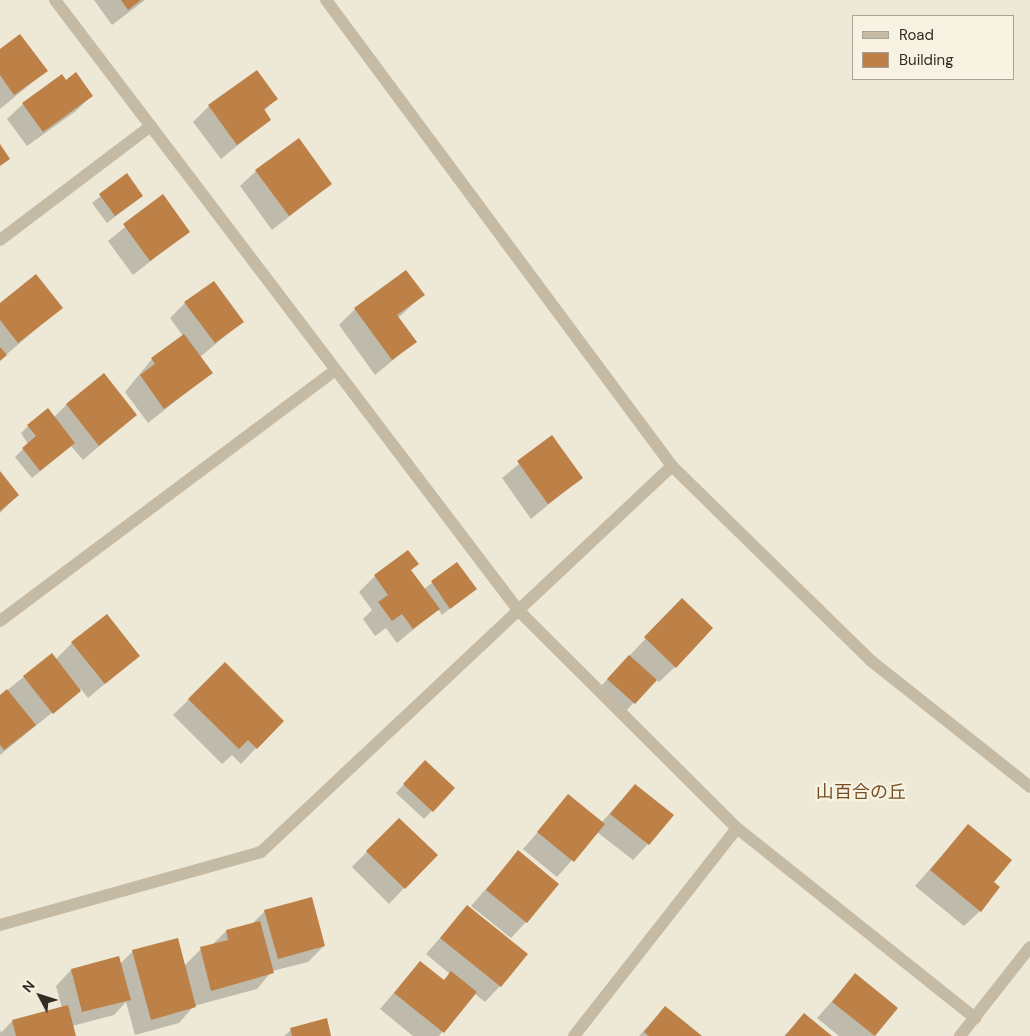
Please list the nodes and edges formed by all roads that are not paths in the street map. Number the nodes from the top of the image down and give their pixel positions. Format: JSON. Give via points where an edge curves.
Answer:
{"nodes":[{"id":1,"x":55,"y":0,"type":"edge"},
{"id":2,"x":326,"y":0,"type":"edge"},
{"id":3,"x":151,"y":126,"type":"junction"},
{"id":4,"x":0,"y":240,"type":"edge"},
{"id":5,"x":336,"y":370,"type":"junction"},
{"id":6,"x":672,"y":466,"type":"junction"},
{"id":7,"x":519,"y":611,"type":"junction"},
{"id":8,"x":0,"y":621,"type":"edge"},
{"id":9,"x":1030,"y":787,"type":"edge"},
{"id":10,"x":736,"y":828,"type":"junction"},
{"id":11,"x":0,"y":925,"type":"edge"},
{"id":12,"x":1030,"y":947,"type":"edge"},
{"id":13,"x":974,"y":1018,"type":"junction"},
{"id":14,"x":574,"y":1036,"type":"edge"},
{"id":15,"x":960,"y":1036,"type":"edge"}],
"edges":[{"from":1,"to":3,"type":"street"},
{"from":2,"to":6,"type":"street"},
{"from":3,"to":4,"type":"street"},
{"from":3,"to":5,"type":"street"},
{"from":5,"to":7,"type":"street"},
{"from":5,"to":8,"type":"street"},
{"from":6,"to":7,"type":"street"},
{"from":6,"to":9,"type":"street","via":[[870,660]]},
{"from":7,"to":10,"type":"street"},
{"from":7,"to":11,"type":"street","via":[[261,852]]},
{"from":10,"to":13,"type":"street"},
{"from":10,"to":14,"type":"street"},
{"from":12,"to":13,"type":"street"},
{"from":13,"to":15,"type":"street"}]}
